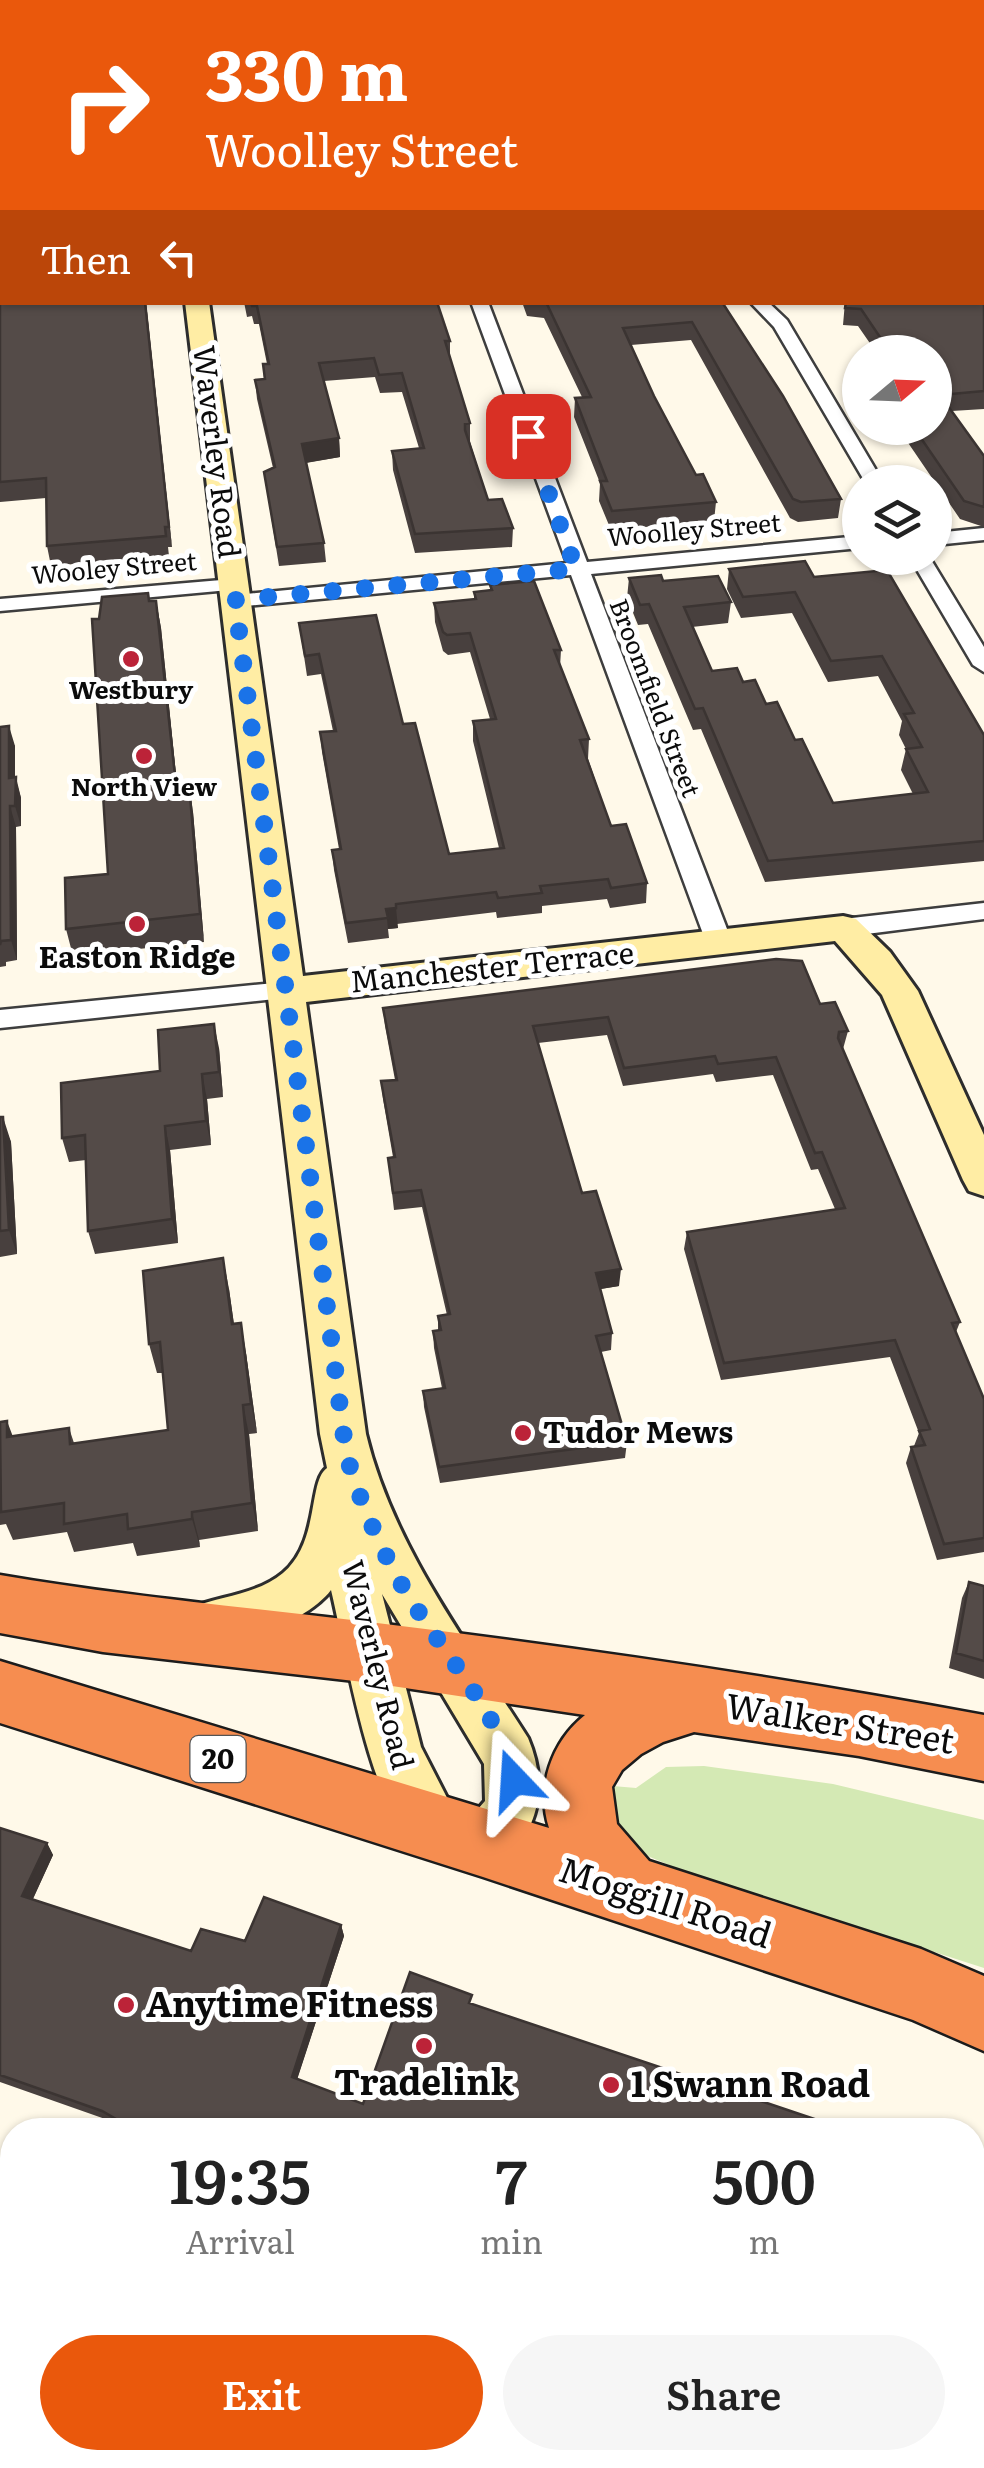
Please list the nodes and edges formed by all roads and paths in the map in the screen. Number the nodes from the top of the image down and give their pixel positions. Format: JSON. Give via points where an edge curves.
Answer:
{"nodes":[{"id":1,"x":197,"y":305,"type":"edge"},
{"id":2,"x":480,"y":305,"type":"edge"},
{"id":3,"x":761,"y":305,"type":"edge"},
{"id":4,"x":779,"y":305,"type":"edge"},
{"id":5,"x":781,"y":324,"type":"junction"},
{"id":6,"x":864,"y":465,"type":"edge"},
{"id":7,"x":984,"y":534,"type":"edge"},
{"id":8,"x":952,"y":537,"type":"edge"},
{"id":9,"x":842,"y":544,"type":"edge"},
{"id":10,"x":576,"y":569,"type":"junction"},
{"id":11,"x":930,"y":575,"type":"edge"},
{"id":12,"x":234,"y":593,"type":"junction"},
{"id":13,"x":0,"y":605,"type":"edge"},
{"id":14,"x":984,"y":665,"type":"edge"},
{"id":15,"x":984,"y":911,"type":"edge"},
{"id":16,"x":843,"y":928,"type":"junction"},
{"id":17,"x":718,"y":942,"type":"junction"},
{"id":18,"x":285,"y":991,"type":"junction"},
{"id":19,"x":0,"y":1020,"type":"edge"},
{"id":20,"x":984,"y":1180,"type":"edge"},
{"id":21,"x":342,"y":1434,"type":"junction"},
{"id":22,"x":340,"y":1498,"type":"junction"},
{"id":23,"x":0,"y":1604,"type":"edge"},
{"id":24,"x":176,"y":1631,"type":"junction"},
{"id":25,"x":372,"y":1654,"type":"junction"},
{"id":26,"x":454,"y":1666,"type":"junction"},
{"id":27,"x":0,"y":1692,"type":"edge"},
{"id":28,"x":696,"y":1700,"type":"junction"},
{"id":29,"x":984,"y":1748,"type":"edge"},
{"id":30,"x":459,"y":1835,"type":"junction"},
{"id":31,"x":635,"y":1894,"type":"junction"},
{"id":32,"x":984,"y":2014,"type":"edge"}],
"edges":[{"from":1,"to":12,"type":"street","name":"Waverley Road"},
{"from":2,"to":10,"type":"street","name":"Broomfield Street"},
{"from":3,"to":5,"type":"street"},
{"from":4,"to":5,"type":"street"},
{"from":5,"to":6,"type":"street"},
{"from":7,"to":8,"type":"street"},
{"from":9,"to":10,"type":"street","name":"Woolley Street"},
{"from":10,"to":12,"type":"street","name":"Woolley Street"},
{"from":10,"to":17,"type":"street","name":"Broomfield Street"},
{"from":11,"to":14,"type":"street"},
{"from":12,"to":13,"type":"street","name":"Wooley Street"},
{"from":12,"to":18,"type":"street","name":"Waverley Road"},
{"from":15,"to":16,"type":"street","name":"Manchester Terrace"},
{"from":16,"to":17,"type":"street","name":"Manchester Terrace"},
{"from":16,"to":20,"type":"street","via":[[899,991]]},
{"from":17,"to":18,"type":"street","name":"Manchester Terrace"},
{"from":18,"to":19,"type":"street","name":"Manchester Terrace"},
{"from":18,"to":21,"type":"street","name":"Waverley Road"},
{"from":21,"to":22,"type":"street","name":"Waverley Road"},
{"from":21,"to":26,"type":"street","name":"Waverley Road","via":[[378,1538]]},
{"from":22,"to":24,"type":"street","via":[[327,1553],[301,1592],[274,1608]]},
{"from":22,"to":25,"type":"street","name":"Waverley Road"},
{"from":23,"to":24,"type":"highway"},
{"from":24,"to":25,"type":"highway"},
{"from":25,"to":26,"type":"highway"},
{"from":25,"to":30,"type":"street","name":"Waverley Road","via":[[396,1758],[414,1798]]},
{"from":26,"to":28,"type":"highway"},
{"from":26,"to":30,"type":"street","name":"Waverley Road","via":[[494,1728],[513,1770],[515,1797],[509,1816]]},
{"from":27,"to":30,"type":"highway","name":"Moggill Road","number":"20"},
{"from":28,"to":29,"type":"highway","name":"Walker Street"},
{"from":28,"to":31,"type":"highway","via":[[616,1733],[581,1772],[577,1803],[586,1837],[612,1877]]},
{"from":30,"to":31,"type":"highway","name":"Moggill Road","number":"20"},
{"from":31,"to":32,"type":"highway","name":"Moggill Road","number":"20","via":[[921,1986]]}]}
